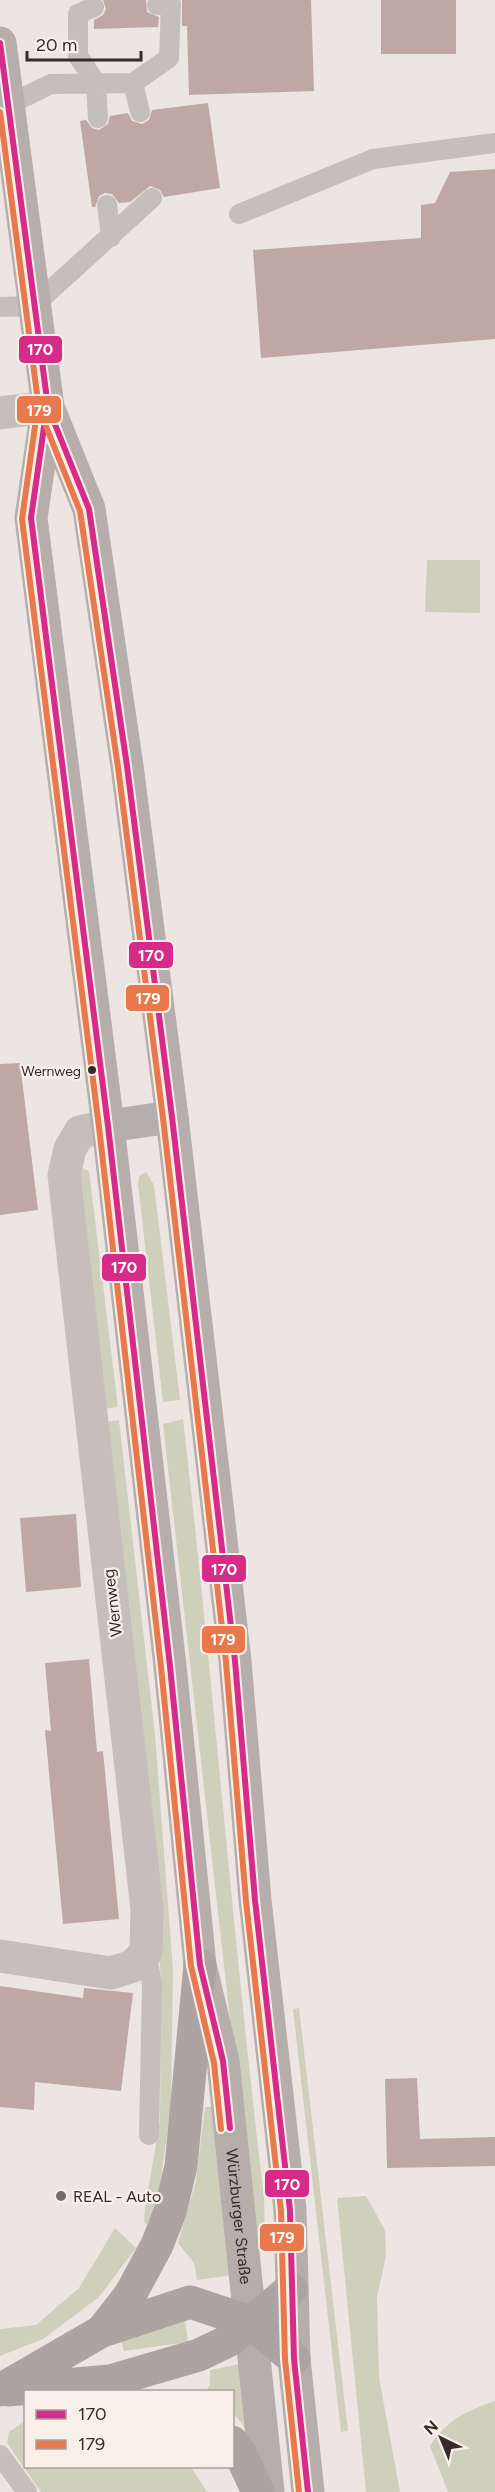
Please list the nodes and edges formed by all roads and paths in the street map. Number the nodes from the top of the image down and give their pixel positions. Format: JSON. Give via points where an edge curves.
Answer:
{"nodes":[{"id":1,"x":158,"y":5,"type":"dead end"},
{"id":2,"x":94,"y":8,"type":"dead end"},
{"id":3,"x":0,"y":43,"type":"edge"},
{"id":4,"x":96,"y":83,"type":"junction"},
{"id":5,"x":133,"y":83,"type":"junction"},
{"id":6,"x":4,"y":107,"type":"edge"},
{"id":7,"x":140,"y":112,"type":"dead end"},
{"id":8,"x":98,"y":118,"type":"dead end"},
{"id":9,"x":495,"y":143,"type":"edge"},
{"id":10,"x":152,"y":198,"type":"dead end"},
{"id":11,"x":107,"y":205,"type":"dead end"},
{"id":12,"x":238,"y":214,"type":"dead end"},
{"id":13,"x":111,"y":237,"type":"junction"},
{"id":14,"x":33,"y":306,"type":"junction"},
{"id":15,"x":0,"y":307,"type":"edge"},
{"id":16,"x":48,"y":407,"type":"junction"},
{"id":17,"x":0,"y":413,"type":"edge"},
{"id":18,"x":172,"y":1117,"type":"junction"},
{"id":19,"x":108,"y":1126,"type":"junction"},
{"id":20,"x":146,"y":1952,"type":"junction"},
{"id":21,"x":0,"y":1956,"type":"edge"},
{"id":22,"x":200,"y":1965,"type":"junction"},
{"id":23,"x":149,"y":2135,"type":"dead end"},
{"id":24,"x":291,"y":2289,"type":"junction"},
{"id":25,"x":250,"y":2322,"type":"junction"},
{"id":26,"x":102,"y":2331,"type":"junction"},
{"id":27,"x":294,"y":2359,"type":"junction"},
{"id":28,"x":110,"y":2381,"type":"junction"},
{"id":29,"x":0,"y":2390,"type":"edge"},
{"id":30,"x":154,"y":2390,"type":"edge"},
{"id":31,"x":234,"y":2445,"type":"edge"},
{"id":32,"x":0,"y":2455,"type":"edge"},
{"id":33,"x":27,"y":2492,"type":"edge"},
{"id":34,"x":258,"y":2492,"type":"edge"},
{"id":35,"x":268,"y":2492,"type":"edge"},
{"id":36,"x":308,"y":2492,"type":"edge"}],
"edges":[{"from":1,"to":5,"type":"lane","via":[[171,4],[169,58]]},
{"from":2,"to":4,"type":"lane","via":[[78,14],[78,56]]},
{"from":3,"to":6,"type":"main road","name":"Würzburger Straße"},
{"from":4,"to":5,"type":"lane"},
{"from":4,"to":6,"type":"lane","via":[[51,84]]},
{"from":4,"to":8,"type":"lane"},
{"from":5,"to":7,"type":"lane"},
{"from":6,"to":14,"type":"main road","name":"Würzburger Straße"},
{"from":9,"to":12,"type":"lane","via":[[373,159]]},
{"from":10,"to":13,"type":"lane"},
{"from":11,"to":13,"type":"lane"},
{"from":13,"to":14,"type":"lane"},
{"from":14,"to":15,"type":"lane"},
{"from":14,"to":16,"type":"main road","name":"Würzburger Straße"},
{"from":16,"to":17,"type":"street"},
{"from":16,"to":18,"type":"main road","name":"Würzburger Straße","via":[[89,509]]},
{"from":16,"to":19,"type":"main road","name":"Würzburger Straße","via":[[31,518]]},
{"from":18,"to":19,"type":"main road"},
{"from":18,"to":24,"type":"main road","name":"Würzburger Straße","via":[[235,1661],[255,1899],[290,2210]]},
{"from":19,"to":20,"type":"street","name":"Wernweg","via":[[80,1132],[70,1149],[64,1174],[147,1909]]},
{"from":19,"to":22,"type":"main road","name":"Würzburger Straße"},
{"from":20,"to":21,"type":"street","via":[[133,1966],[111,1973]]},
{"from":20,"to":23,"type":"lane","via":[[152,1984]]},
{"from":22,"to":25,"type":"main road","name":"Würzburger Straße","via":[[223,2061]]},
{"from":22,"to":26,"type":"highway","via":[[188,2111],[170,2212],[130,2295]]},
{"from":24,"to":25,"type":"highway"},
{"from":24,"to":27,"type":"main road","name":"Würzburger Straße"},
{"from":25,"to":26,"type":"highway","via":[[190,2302]]},
{"from":25,"to":27,"type":"highway"},
{"from":25,"to":28,"type":"highway","via":[[230,2340],[199,2355]]},
{"from":25,"to":35,"type":"main road","name":"Würzburger Straße"},
{"from":26,"to":29,"type":"highway"},
{"from":27,"to":36,"type":"main road","name":"Würzburger Straße"},
{"from":28,"to":29,"type":"highway"},
{"from":28,"to":30,"type":"highway"},
{"from":31,"to":34,"type":"highway"},
{"from":32,"to":33,"type":"lane"}]}
